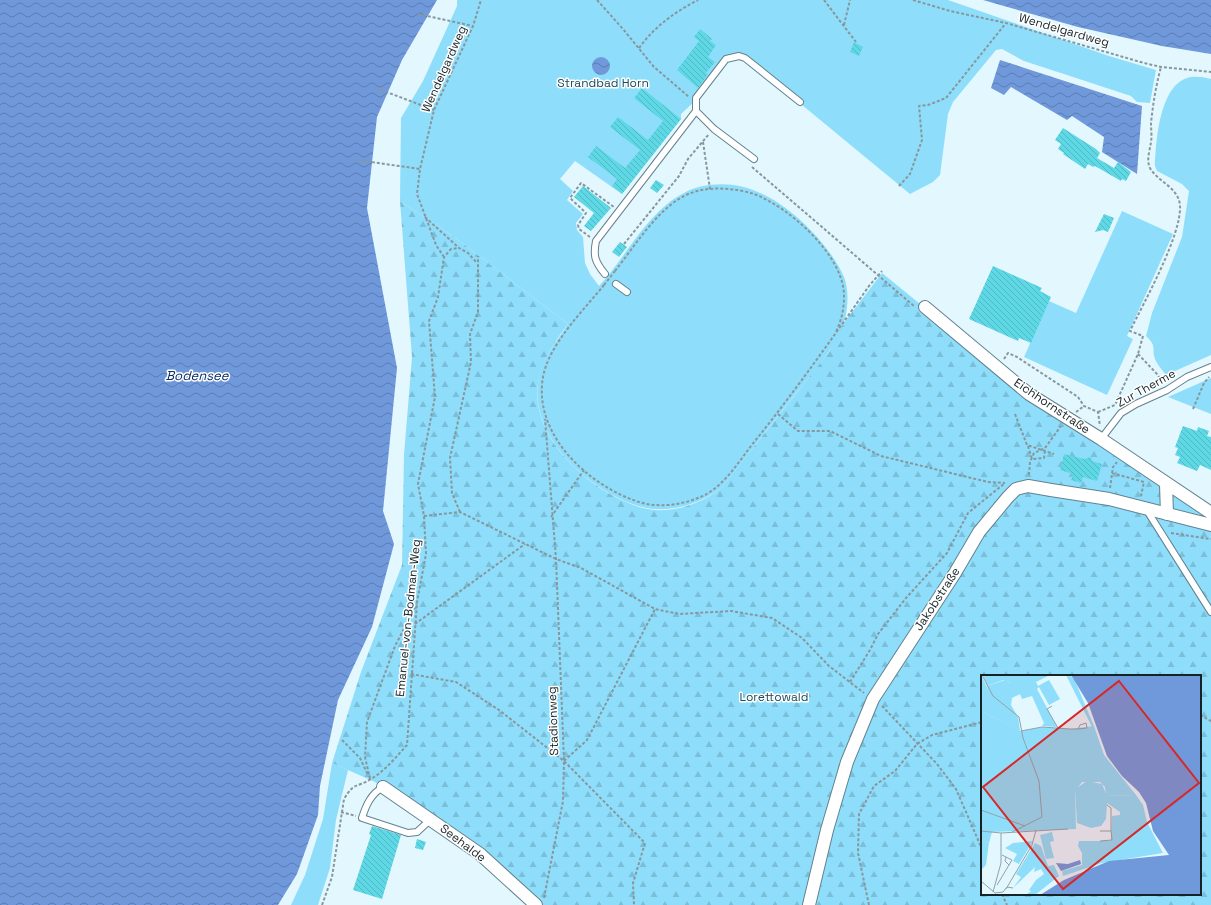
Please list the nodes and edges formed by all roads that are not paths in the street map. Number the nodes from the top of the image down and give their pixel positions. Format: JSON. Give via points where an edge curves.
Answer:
{"nodes":[{"id":1,"x":800,"y":102,"type":"dead end"},
{"id":2,"x":696,"y":111,"type":"junction"},
{"id":3,"x":754,"y":159,"type":"dead end"},
{"id":4,"x":605,"y":274,"type":"dead end"},
{"id":5,"x":616,"y":284,"type":"dead end"},
{"id":6,"x":626,"y":292,"type":"dead end"},
{"id":7,"x":921,"y":308,"type":"road end"},
{"id":8,"x":1211,"y":367,"type":"edge"},
{"id":9,"x":1102,"y":439,"type":"junction"},
{"id":10,"x":1166,"y":484,"type":"junction"},
{"id":11,"x":1142,"y":507,"type":"junction"},
{"id":12,"x":1211,"y":513,"type":"edge"},
{"id":13,"x":1167,"y":514,"type":"junction"},
{"id":14,"x":1211,"y":526,"type":"edge"},
{"id":15,"x":1211,"y":612,"type":"edge"},
{"id":16,"x":384,"y":787,"type":"joint"},
{"id":17,"x":431,"y":819,"type":"junction"},
{"id":18,"x":540,"y":902,"type":"edge"},
{"id":19,"x":809,"y":905,"type":"edge"}],
"edges":[{"from":1,"to":2,"type":"lane","via":[[745,58],[739,56],[726,59],[695,101]]},
{"from":2,"to":3,"type":"lane","via":[[714,129]]},
{"from":2,"to":4,"type":"lane","via":[[596,241],[593,254]]},
{"from":5,"to":6,"type":"lane"},
{"from":7,"to":9,"type":"street","name":"Eichhornstraße","via":[[1029,394]]},
{"from":8,"to":9,"type":"lane","name":"Zur Therme","via":[[1120,413]]},
{"from":9,"to":10,"type":"street","name":"Eichhornstraße"},
{"from":10,"to":12,"type":"street","name":"Eichhornstraße"},
{"from":10,"to":13,"type":"street"},
{"from":11,"to":13,"type":"street","name":"Jakobstraße"},
{"from":11,"to":15,"type":"lane"},
{"from":11,"to":19,"type":"street","name":"Jakobstraße","via":[[1028,486],[1016,489],[995,511],[873,699],[847,762],[826,830]]},
{"from":13,"to":14,"type":"street","name":"Jakobstraße"},
{"from":16,"to":17,"type":"street","name":"Seehalde"},
{"from":16,"to":17,"type":"lane","via":[[376,791],[362,818],[408,833],[417,832]]},
{"from":17,"to":18,"type":"street","name":"Seehalde"}]}
